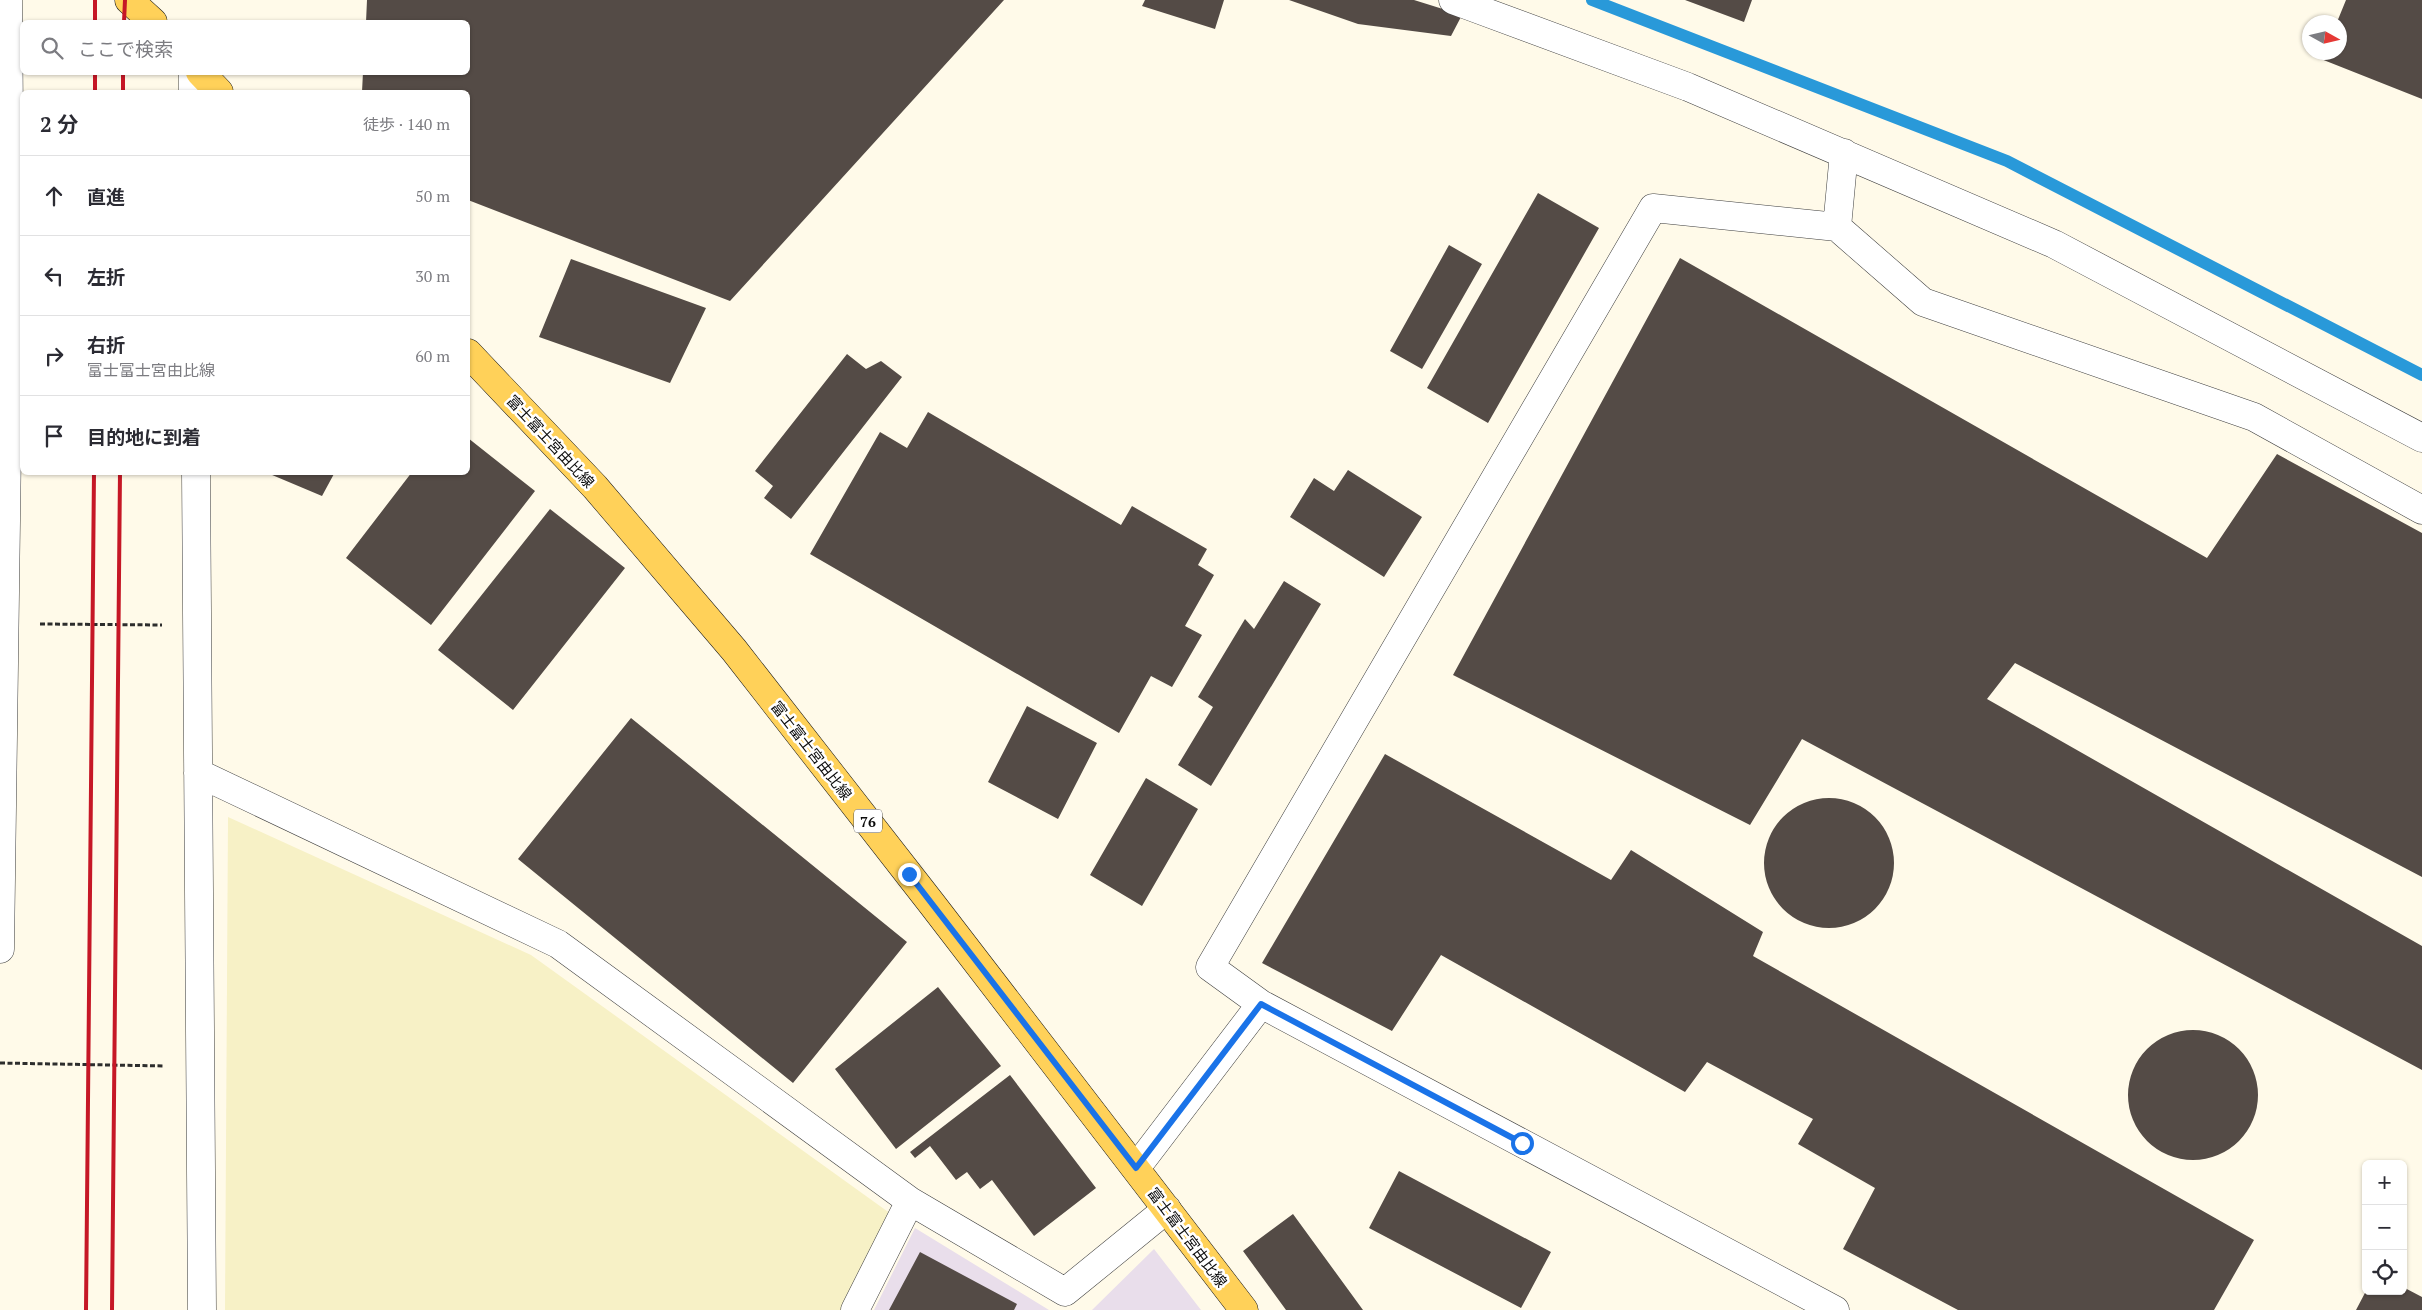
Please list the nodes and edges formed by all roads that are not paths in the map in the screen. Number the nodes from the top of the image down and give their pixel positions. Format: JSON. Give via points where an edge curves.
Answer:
{"nodes":[{"id":1,"x":8,"y":0,"type":"edge"},
{"id":2,"x":129,"y":0,"type":"edge"},
{"id":3,"x":1454,"y":0,"type":"edge"},
{"id":4,"x":151,"y":20,"type":"edge"},
{"id":5,"x":193,"y":75,"type":"edge"},
{"id":6,"x":203,"y":75,"type":"edge"},
{"id":7,"x":193,"y":90,"type":"edge"},
{"id":8,"x":218,"y":90,"type":"edge"},
{"id":9,"x":1844,"y":153,"type":"junction"},
{"id":10,"x":1837,"y":227,"type":"junction"},
{"id":11,"x":5,"y":235,"type":"edge"},
{"id":12,"x":470,"y":355,"type":"edge"},
{"id":13,"x":2422,"y":438,"type":"edge"},
{"id":14,"x":196,"y":475,"type":"edge"},
{"id":15,"x":2422,"y":510,"type":"edge"},
{"id":16,"x":198,"y":773,"type":"junction"},
{"id":17,"x":0,"y":949,"type":"edge"},
{"id":18,"x":1261,"y":1004,"type":"junction"},
{"id":19,"x":1136,"y":1168,"type":"junction"},
{"id":20,"x":910,"y":1201,"type":"junction"},
{"id":21,"x":1167,"y":1209,"type":"junction"},
{"id":22,"x":202,"y":1310,"type":"edge"},
{"id":23,"x":855,"y":1310,"type":"edge"},
{"id":24,"x":1244,"y":1310,"type":"edge"},
{"id":25,"x":1835,"y":1310,"type":"edge"}],
"edges":[{"from":1,"to":11,"type":"street"},
{"from":2,"to":4,"type":"main road"},
{"from":3,"to":9,"type":"street","via":[[1688,86]]},
{"from":5,"to":7,"type":"street"},
{"from":6,"to":8,"type":"main road"},
{"from":9,"to":10,"type":"street"},
{"from":9,"to":13,"type":"street","via":[[2054,244]]},
{"from":10,"to":15,"type":"street","via":[[1923,302],[2254,417]]},
{"from":10,"to":18,"type":"street","via":[[1653,208],[1210,967]]},
{"from":11,"to":17,"type":"street","via":[[5,623]]},
{"from":12,"to":19,"type":"main road","name":"富士富士宮由比線","number":"76","via":[[595,487],[734,650]]},
{"from":14,"to":16,"type":"street"},
{"from":16,"to":20,"type":"street","via":[[558,944]]},
{"from":16,"to":22,"type":"street"},
{"from":18,"to":19,"type":"street"},
{"from":18,"to":25,"type":"street"},
{"from":19,"to":21,"type":"main road","name":"富士富士宮由比線","number":"76"},
{"from":20,"to":21,"type":"street","via":[[1065,1292]]},
{"from":20,"to":23,"type":"street"},
{"from":21,"to":24,"type":"main road","name":"富士富士宮由比線","number":"76"}]}
